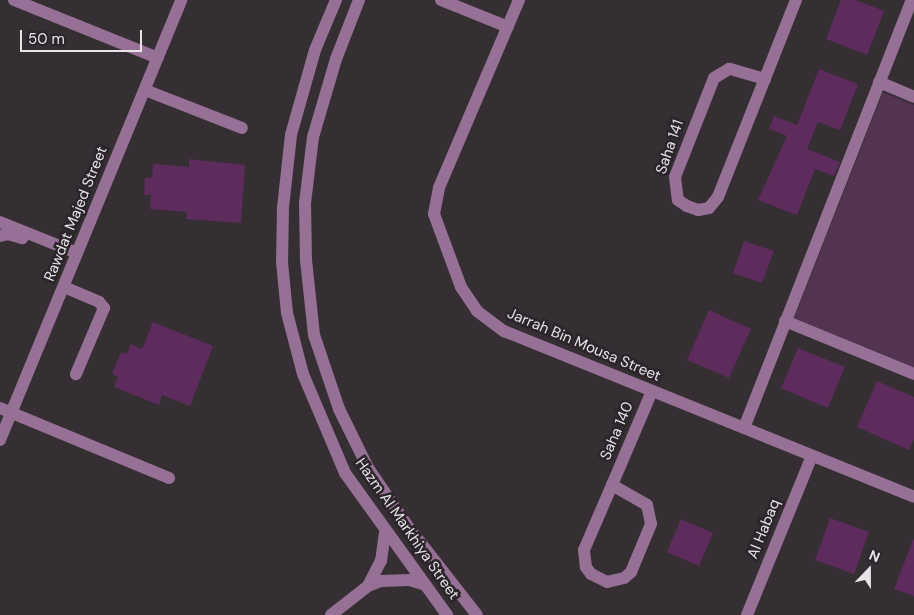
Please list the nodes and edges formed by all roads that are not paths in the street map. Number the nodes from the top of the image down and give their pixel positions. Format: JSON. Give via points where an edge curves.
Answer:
{"nodes":[{"id":1,"x":14,"y":0,"type":"edge"},
{"id":2,"x":181,"y":0,"type":"edge"},
{"id":3,"x":336,"y":0,"type":"edge"},
{"id":4,"x":370,"y":0,"type":"edge"},
{"id":5,"x":441,"y":0,"type":"edge"},
{"id":6,"x":518,"y":0,"type":"edge"},
{"id":7,"x":796,"y":0,"type":"edge"},
{"id":8,"x":912,"y":0,"type":"edge"},
{"id":9,"x":357,"y":5,"type":"edge"},
{"id":10,"x":508,"y":27,"type":"junction"},
{"id":11,"x":158,"y":58,"type":"junction"},
{"id":12,"x":765,"y":78,"type":"junction"},
{"id":13,"x":879,"y":82,"type":"junction"},
{"id":14,"x":145,"y":90,"type":"junction"},
{"id":15,"x":914,"y":97,"type":"edge"},
{"id":16,"x":242,"y":128,"type":"dead end"},
{"id":17,"x":0,"y":222,"type":"edge"},
{"id":18,"x":0,"y":236,"type":"edge"},
{"id":19,"x":76,"y":257,"type":"junction"},
{"id":20,"x":64,"y":287,"type":"junction"},
{"id":21,"x":785,"y":321,"type":"junction"},
{"id":22,"x":76,"y":374,"type":"dead end"},
{"id":23,"x":914,"y":374,"type":"edge"},
{"id":24,"x":652,"y":391,"type":"junction"},
{"id":25,"x":5,"y":414,"type":"edge"},
{"id":26,"x":744,"y":428,"type":"junction"},
{"id":27,"x":0,"y":440,"type":"edge"},
{"id":28,"x":812,"y":456,"type":"junction"},
{"id":29,"x":169,"y":478,"type":"dead end"},
{"id":30,"x":612,"y":485,"type":"junction"},
{"id":31,"x":914,"y":497,"type":"edge"},
{"id":32,"x":385,"y":533,"type":"junction"},
{"id":33,"x":423,"y":584,"type":"junction"},
{"id":34,"x":368,"y":586,"type":"junction"},
{"id":35,"x":331,"y":615,"type":"edge"},
{"id":36,"x":447,"y":615,"type":"edge"},
{"id":37,"x":477,"y":615,"type":"edge"},
{"id":38,"x":746,"y":615,"type":"edge"}],
"edges":[{"from":1,"to":11,"type":"street"},
{"from":2,"to":11,"type":"street","name":"Rawdat Majed Street"},
{"from":3,"to":32,"type":"street","name":"Hazm Al Markhiya Street","via":[[315,50],[291,135],[283,207],[283,271],[287,313],[303,374],[322,424],[345,473]]},
{"from":4,"to":9,"type":"street"},
{"from":5,"to":10,"type":"street"},
{"from":6,"to":10,"type":"street","name":"Jarrah Bin Mousa Street"},
{"from":7,"to":12,"type":"street","name":"Saha 141"},
{"from":8,"to":13,"type":"street"},
{"from":9,"to":37,"type":"street","name":"Hazm Al Markhiya Street","via":[[336,59],[313,137],[305,203],[306,260],[314,335],[339,409],[368,468],[409,528]]},
{"from":10,"to":24,"type":"street","name":"Jarrah Bin Mousa Street","via":[[439,188],[434,214],[440,240],[464,293],[486,320],[504,331]]},
{"from":11,"to":14,"type":"street","name":"Rawdat Majed Street"},
{"from":12,"to":12,"type":"street","name":"Saha 141","via":[[729,69],[714,78],[675,177],[674,190],[678,200],[687,206],[698,210],[709,208],[718,197]]},
{"from":13,"to":15,"type":"street"},
{"from":13,"to":21,"type":"street"},
{"from":14,"to":16,"type":"street"},
{"from":14,"to":19,"type":"street","name":"Rawdat Majed Street"},
{"from":17,"to":19,"type":"street"},
{"from":18,"to":19,"type":"street","via":[[17,237]]},
{"from":19,"to":20,"type":"street","name":"Rawdat Majed Street"},
{"from":20,"to":22,"type":"street","via":[[99,302],[104,308]]},
{"from":20,"to":25,"type":"street","name":"Rawdat Majed Street"},
{"from":21,"to":23,"type":"street"},
{"from":21,"to":26,"type":"street"},
{"from":24,"to":26,"type":"street","name":"Jarrah Bin Mousa Street"},
{"from":24,"to":30,"type":"street","name":"Saha 140"},
{"from":25,"to":27,"type":"street","name":"Rawdat Majed Street"},
{"from":25,"to":29,"type":"street"},
{"from":26,"to":28,"type":"street","name":"Jarrah Bin Mousa Street"},
{"from":28,"to":31,"type":"street","name":"Jarrah Bin Mousa Street"},
{"from":28,"to":38,"type":"street","name":"Al Habaq"},
{"from":30,"to":30,"type":"street","name":"Saha 140","via":[[583,558],[591,574],[606,582],[624,578],[630,572],[651,524],[648,505]]},
{"from":32,"to":33,"type":"street","name":"Hazm Al Markhiya Street"},
{"from":32,"to":34,"type":"street","via":[[381,562]]},
{"from":33,"to":34,"type":"street","via":[[394,579]]},
{"from":33,"to":36,"type":"street","name":"Hazm Al Markhiya Street"},
{"from":34,"to":35,"type":"street"}]}
